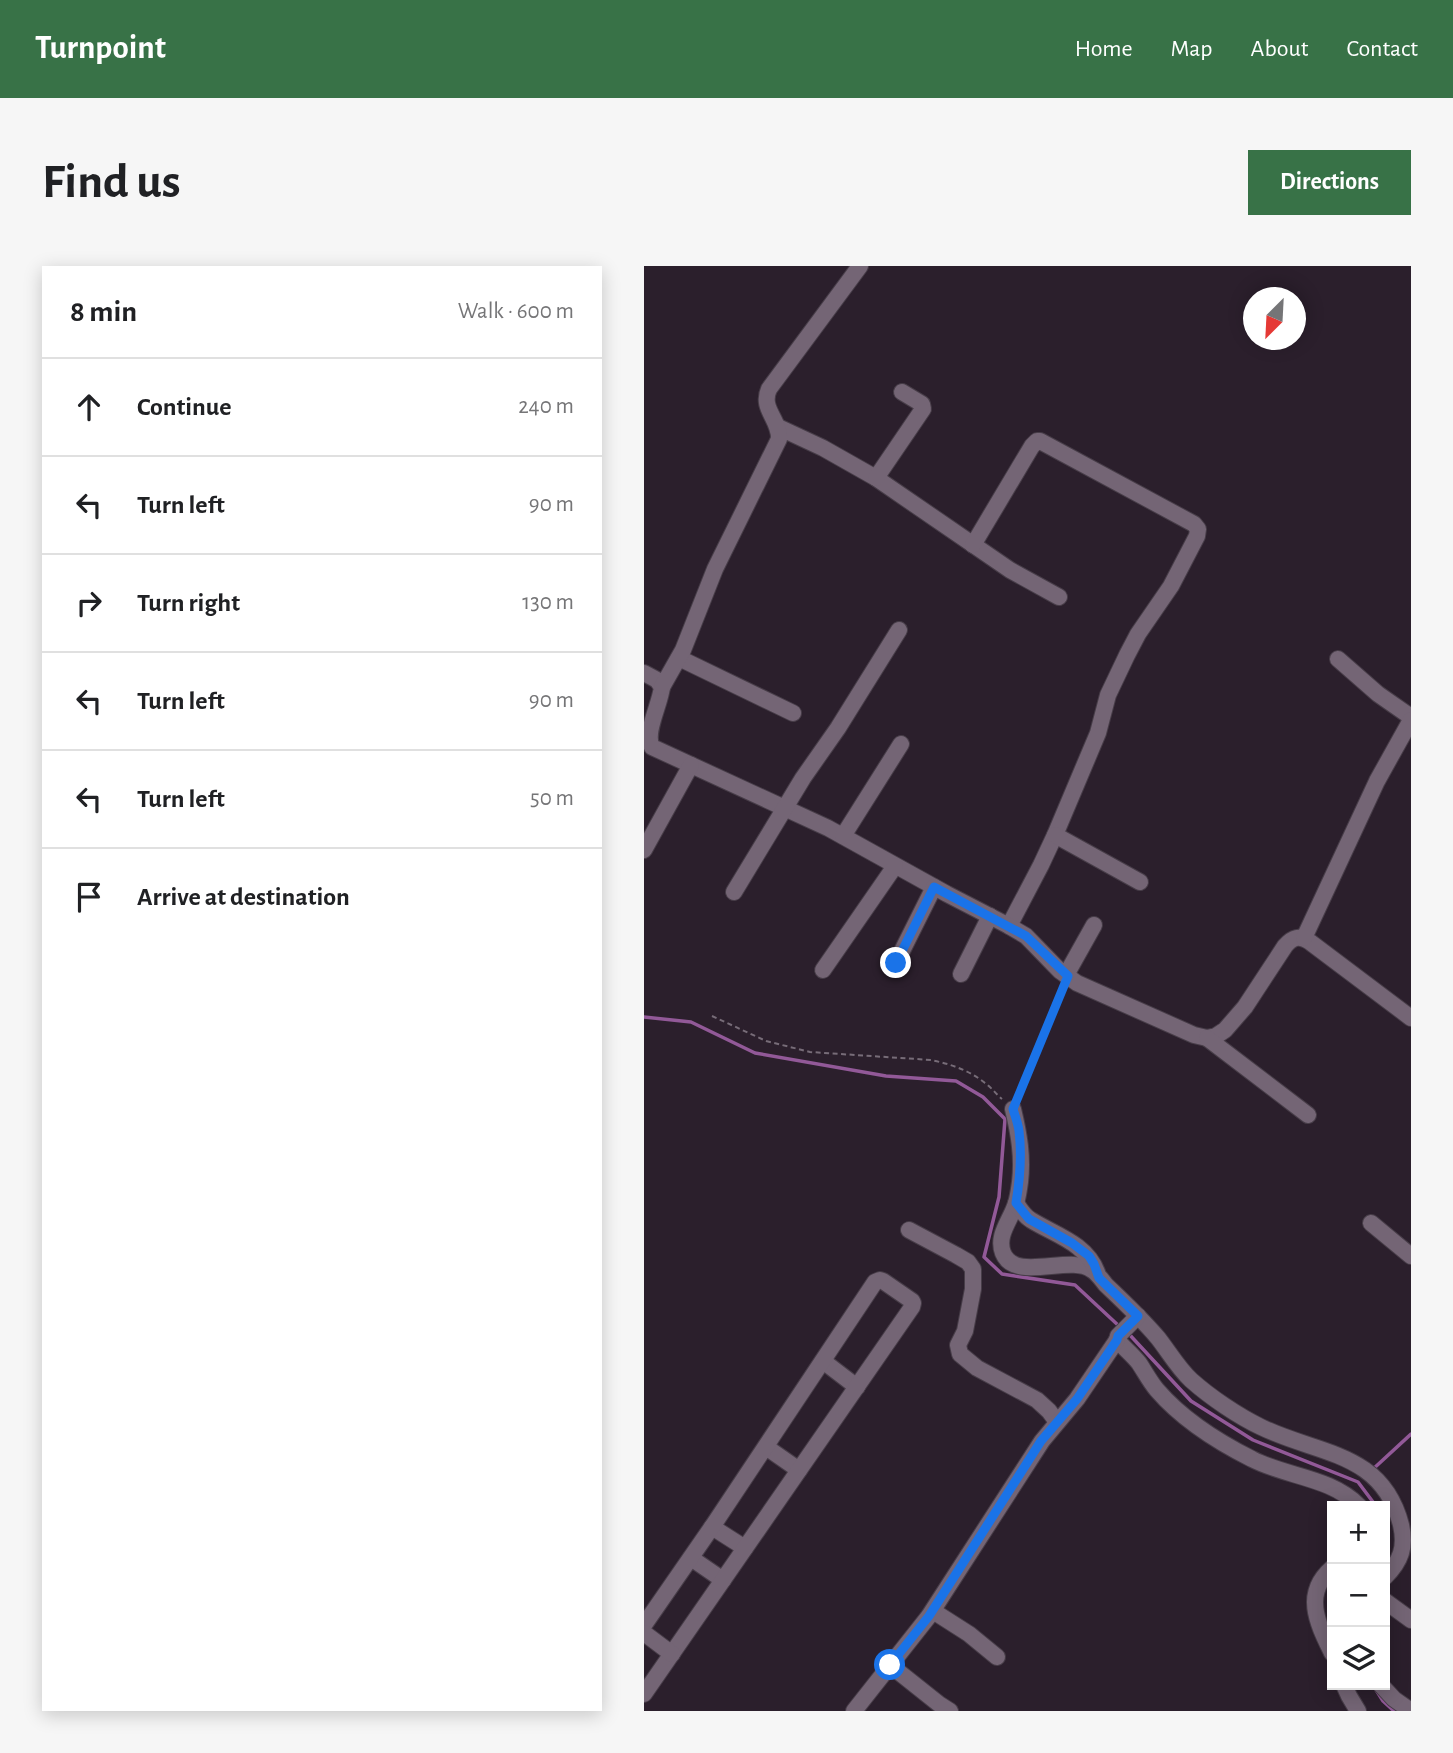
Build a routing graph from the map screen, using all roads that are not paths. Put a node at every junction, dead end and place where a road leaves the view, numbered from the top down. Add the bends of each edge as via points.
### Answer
1 (860, 266) edge
2 (902, 392) dead end
3 (778, 427) junction
4 (876, 478) junction
5 (973, 545) junction
6 (1059, 597) dead end
7 (899, 630) dead end
8 (678, 658) junction
9 (1338, 659) dead end
10 (644, 673) edge
11 (662, 687) junction
12 (793, 713) dead end
13 (1411, 718) edge
14 (645, 741) edge
15 (901, 744) dead end
16 (691, 765) junction
17 (786, 809) junction
18 (1055, 835) junction
19 (843, 836) junction
20 (644, 850) edge
21 (895, 866) junction
22 (1140, 882) dead end
23 (934, 887) junction
24 (734, 892) dead end
25 (990, 916) junction
26 (1094, 925) dead end
27 (1009, 926) junction
28 (1304, 938) junction
29 (896, 963) dead end
30 (823, 970) dead end
31 (961, 974) dead end
32 (1067, 976) junction
33 (1411, 996) edge
34 (1406, 1015) edge
35 (1207, 1038) junction
36 (1013, 1109) road end
37 (1308, 1115) dead end
38 (1016, 1203) junction
39 (1371, 1223) dead end
40 (909, 1230) dead end
41 (1411, 1256) edge
42 (1099, 1278) junction
43 (1136, 1318) junction
44 (1117, 1338) junction
45 (823, 1361) junction
46 (858, 1387) junction
47 (1056, 1422) junction
48 (766, 1447) junction
49 (799, 1470) junction
50 (1354, 1501) edge
51 (1392, 1516) edge
52 (712, 1527) junction
53 (745, 1548) junction
54 (691, 1558) junction
55 (1405, 1565) edge
56 (1327, 1574) edge
57 (723, 1580) junction
58 (1390, 1605) edge
59 (933, 1611) junction
60 (1411, 1620) edge
61 (644, 1625) edge
62 (644, 1633) edge
63 (1327, 1643) edge
64 (672, 1654) junction
65 (996, 1657) dead end
66 (890, 1665) junction
67 (1346, 1690) edge
68 (1386, 1690) edge
69 (644, 1694) edge
70 (854, 1711) edge
71 (950, 1711) edge
72 (1358, 1711) edge
73 (1411, 1711) edge

1 - 3 street via 769,389 766,400
2 - 4 street via 923,409
3 - 4 street
3 - 8 street via 777,443 715,569
4 - 5 street
5 - 6 street
5 - 18 street via 1032,446 1040,440 1198,529 1174,581 1138,634 1108,695 1098,733
7 - 17 street
8 - 11 street
8 - 12 street
9 - 13 street
10 - 11 street
11 - 14 street
13 - 28 street
14 - 16 street
15 - 19 street
16 - 17 street
16 - 20 street
17 - 19 street
17 - 24 street
18 - 22 street
18 - 27 street
19 - 21 street
21 - 23 street
21 - 30 street
23 - 25 street
23 - 29 street
25 - 27 street
25 - 31 street
26 - 32 street
27 - 32 street via 1026,936
28 - 34 street
28 - 35 street via 1295,937 1284,946 1236,1019
32 - 35 street via 1180,1030
33 - 34 street
35 - 37 street
36 - 38 street via 1021,1151
38 - 42 street via 1029,1219 1089,1256
38 - 42 street via 1003,1231 1003,1253 1011,1262 1031,1268 1078,1264
39 - 41 street
40 - 47 street via 973,1269 960,1354 1037,1400
42 - 43 street
43 - 44 street
43 - 51 street via 1191,1380 1232,1410 1262,1428 1342,1456 1370,1473 1388,1495
44 - 47 street
44 - 50 street via 1154,1388 1212,1436 1263,1464 1310,1479
45 - 46 street
45 - 46 street via 875,1282 883,1281 912,1301
45 - 48 street
46 - 49 street
47 - 59 street
48 - 49 street
48 - 52 street
49 - 53 street
51 - 55 street via 1404,1543
52 - 53 street
52 - 54 street
53 - 57 street
54 - 57 street
54 - 61 street
56 - 63 street via 1314,1601
57 - 64 street
58 - 60 street
59 - 65 street
59 - 66 street
62 - 64 street
64 - 69 street
66 - 70 street
66 - 71 street
67 - 72 street
68 - 73 street

